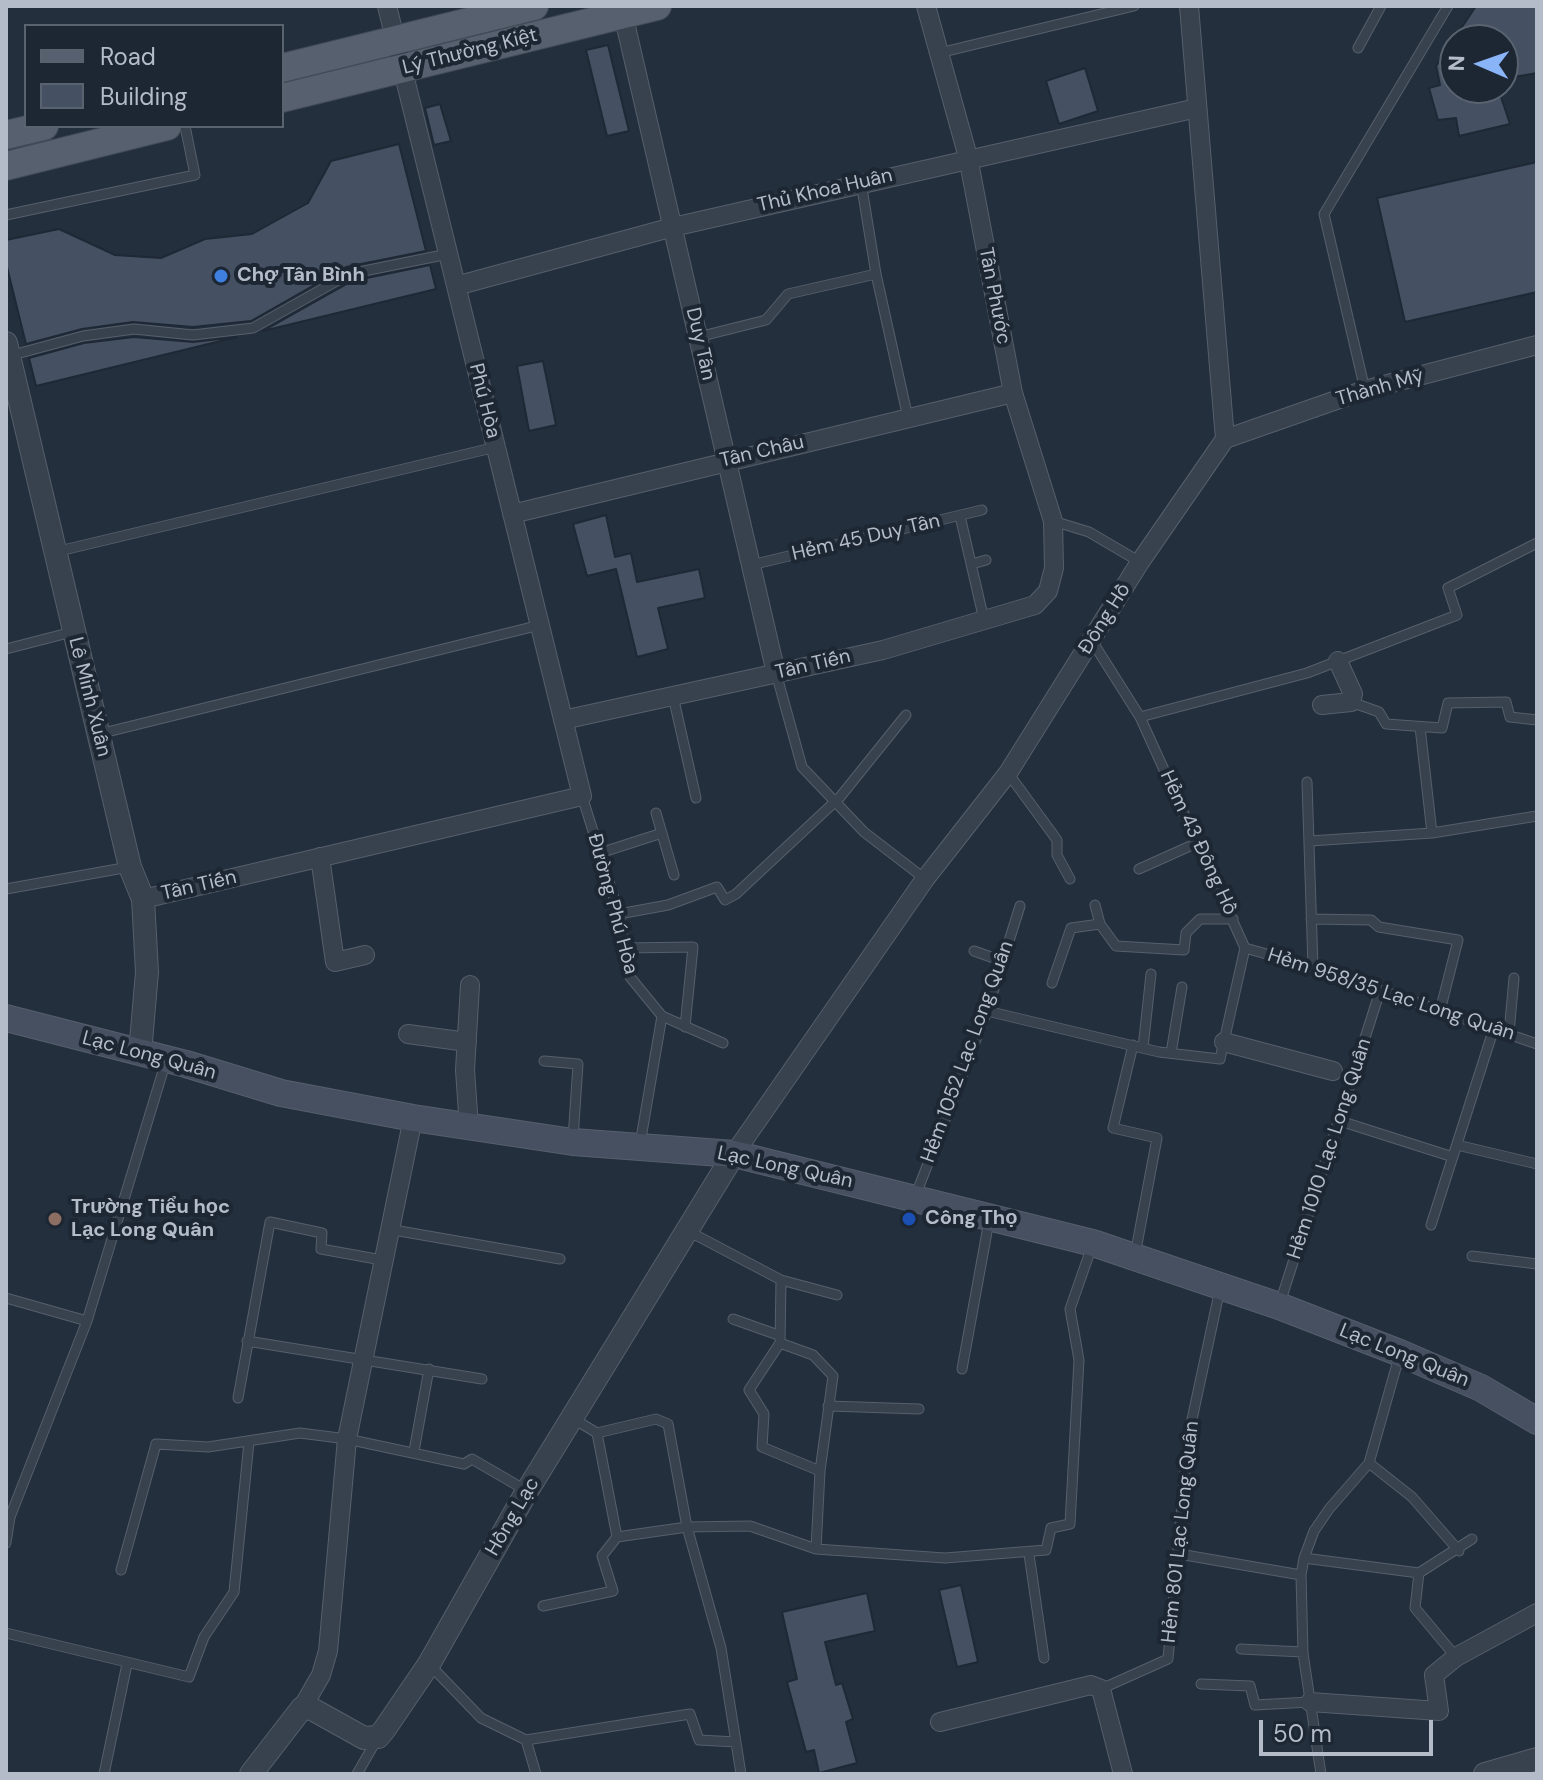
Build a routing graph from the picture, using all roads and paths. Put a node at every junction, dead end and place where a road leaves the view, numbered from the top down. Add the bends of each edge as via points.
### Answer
1 (387, 6) edge
2 (534, 6) edge
3 (657, 6) edge
4 (926, 6) edge
5 (1134, 6) edge
6 (1189, 6) edge
7 (1381, 6) edge
8 (1448, 6) edge
9 (623, 14) junction
10 (396, 40) junction
11 (1358, 48) dead end
12 (939, 53) junction
13 (284, 68) edge
14 (403, 68) junction
15 (284, 98) edge
16 (1197, 108) junction
17 (35, 128) edge
18 (159, 128) edge
19 (185, 128) edge
20 (8, 134) edge
21 (968, 157) junction
22 (9, 167) edge
23 (861, 182) junction
24 (6, 215) edge
25 (673, 227) junction
26 (448, 254) junction
27 (876, 274) junction
28 (456, 286) junction
29 (698, 337) junction
30 (1537, 345) edge
31 (7, 350) edge
32 (1365, 390) junction
33 (12, 392) edge
34 (1013, 393) junction
35 (908, 418) junction
36 (1225, 439) junction
37 (496, 447) junction
38 (726, 459) junction
39 (982, 510) dead end
40 (512, 514) junction
41 (960, 516) junction
42 (1053, 521) junction
43 (1537, 543) edge
44 (55, 552) junction
45 (986, 560) dead end
46 (1140, 562) junction
47 (972, 564) junction
48 (751, 565) junction
49 (1050, 585) joint
50 (984, 620) junction
51 (540, 625) junction
52 (73, 632) junction
53 (1092, 641) junction
54 (6, 649) edge
55 (1338, 661) junction
56 (776, 673) junction
57 (673, 696) junction
58 (1351, 702) junction
59 (1322, 705) dead end
60 (906, 715) dead end
61 (1140, 717) junction
62 (563, 720) junction
63 (1537, 720) edge
64 (1420, 727) junction
65 (99, 734) junction
66 (1008, 773) junction
67 (1307, 782) dead end
68 (582, 796) junction
69 (696, 798) dead end
70 (836, 801) junction
71 (656, 813) dead end
72 (1537, 816) edge
73 (662, 833) junction
74 (1432, 833) junction
75 (1310, 841) junction
76 (1199, 842) junction
77 (600, 853) junction
78 (320, 857) junction
79 (130, 867) junction
80 (1139, 869) dead end
81 (674, 875) dead end
82 (925, 879) junction
83 (1070, 879) dead end
84 (7, 886) edge
85 (143, 899) junction
86 (1095, 905) dead end
87 (1020, 906) dead end
88 (619, 914) junction
89 (1233, 919) junction
90 (1311, 919) junction
91 (1100, 924) junction
92 (625, 948) junction
93 (1245, 948) junction
94 (974, 951) dead end
95 (365, 955) dead end
96 (1002, 961) junction
97 (1313, 967) junction
98 (1151, 974) dead end
99 (1514, 978) dead end
100 (1052, 983) dead end
101 (470, 985) dead end
102 (1182, 987) dead end
103 (1380, 991) junction
104 (987, 1011) junction
105 (1440, 1011) junction
106 (662, 1016) junction
107 (6, 1018) edge
108 (685, 1027) junction
109 (1494, 1028) junction
110 (1509, 1033) junction
111 (408, 1034) dead end
112 (467, 1042) junction
113 (723, 1043) dead end
114 (1537, 1044) edge
115 (1138, 1046) junction
116 (1222, 1050) junction
117 (140, 1053) junction
118 (1171, 1053) junction
119 (166, 1059) junction
120 (544, 1061) dead end
121 (1333, 1071) dead end
122 (413, 1118) junction
123 (1340, 1121) junction
124 (469, 1127) junction
125 (573, 1142) junction
126 (640, 1145) junction
127 (1457, 1145) junction
128 (734, 1154) junction
129 (1453, 1157) junction
130 (1537, 1164) edge
131 (915, 1197) junction
132 (990, 1218) junction
133 (1431, 1225) dead end
134 (388, 1229) junction
135 (688, 1231) junction
136 (1093, 1243) junction
137 (1135, 1255) junction
138 (1472, 1256) dead end
139 (560, 1259) dead end
140 (382, 1260) junction
141 (1537, 1264) edge
142 (781, 1280) junction
143 (1221, 1285) junction
144 (837, 1295) dead end
145 (6, 1298) edge
146 (1279, 1306) junction
147 (733, 1319) dead end
148 (87, 1321) junction
149 (779, 1339) junction
150 (247, 1341) junction
151 (1400, 1353) junction
152 (363, 1358) junction
153 (429, 1369) junction
154 (962, 1369) dead end
155 (482, 1379) dead end
156 (238, 1398) dead end
157 (828, 1406) junction
158 (919, 1409) dead end
159 (572, 1418) junction
160 (1537, 1421) edge
161 (597, 1433) junction
162 (347, 1439) junction
163 (249, 1442) junction
164 (414, 1451) junction
165 (1369, 1463) junction
166 (820, 1471) junction
167 (527, 1491) junction
168 (687, 1527) junction
169 (617, 1537) junction
170 (1472, 1539) dead end
171 (6, 1543) edge
172 (816, 1549) junction
173 (1459, 1551) junction
174 (1029, 1554) junction
175 (1179, 1554) junction
176 (1304, 1558) junction
177 (121, 1570) dead end
178 (1419, 1573) junction
179 (1301, 1575) junction
180 (543, 1606) dead end
181 (1537, 1613) edge
182 (6, 1633) edge
183 (1241, 1649) dead end
184 (1303, 1652) junction
185 (1456, 1657) junction
186 (1044, 1658) dead end
187 (127, 1664) junction
188 (429, 1664) junction
189 (1201, 1684) dead end
190 (1101, 1689) junction
191 (1310, 1702) junction
192 (302, 1708) junction
193 (940, 1722) dead end
194 (378, 1737) junction
195 (526, 1740) junction
196 (736, 1742) junction
197 (1537, 1759) edge
198 (104, 1774) edge
199 (251, 1774) edge
200 (357, 1774) edge
201 (536, 1774) edge
202 (741, 1774) edge
203 (1123, 1774) edge
204 (1321, 1774) edge
205 (1485, 1774) edge

1 - 10 street, Phú Hòa
2 - 10 main road, Lý Thường Kiệt
3 - 9 main road, Lý Thường Kiệt
4 - 12 street, Tân Phước
5 - 12 lane
6 - 16 street
7 - 11 lane
8 - 32 lane via 1324,214
9 - 14 main road, Lý Thường Kiệt
9 - 25 street, Duy Tân
10 - 13 main road, Lý Thường Kiệt
10 - 14 street, Phú Hòa
12 - 21 street, Tân Phước
14 - 15 main road, Lý Thường Kiệt
14 - 26 street, Phú Hòa
16 - 21 street, Thủ Khoa Huân
16 - 36 street
17 - 20 main road
18 - 22 main road
19 - 24 lane via 195,175
21 - 23 street, Thủ Khoa Huân
21 - 34 street, Tân Phước
23 - 25 street, Thủ Khoa Huân
23 - 27 lane
25 - 28 street, Thủ Khoa Huân
25 - 29 street, Duy Tân
26 - 28 street, Phú Hòa
26 - 31 lane via 349,274 253,328 193,335 134,329
27 - 29 lane via 788,294 766,320
27 - 35 lane
28 - 37 street, Phú Hòa
29 - 38 street, Duy Tân
30 - 32 street, Thành Mỹ
31 - 33 street, Lê Minh Xuân
32 - 36 street, Thành Mỹ
33 - 44 street, Lê Minh Xuân
34 - 35 street, Tân Châu
34 - 42 street, Tân Phước
35 - 38 street, Tân Châu
36 - 46 street, Đông Hồ
37 - 40 street, Phú Hòa
37 - 44 lane
38 - 40 street, Tân Châu
38 - 48 street, Duy Tân
39 - 41 lane, Hẻm 45 Duy Tân
40 - 51 street, Phú Hòa
41 - 47 lane
41 - 48 lane, Hẻm 45 Duy Tân
42 - 46 lane via 1089,532
42 - 49 street, Tân Phước
43 - 55 lane via 1448,588 1457,615
44 - 52 street, Lê Minh Xuân
45 - 47 lane
46 - 53 street, Đông Hồ
47 - 50 lane
48 - 56 street, Duy Tân
49 - 50 street, Tân Tiến via 1035,605
50 - 56 street, Tân Tiến via 883,650
51 - 62 street, Phú Hòa
51 - 65 lane
52 - 54 lane
52 - 65 street, Lê Minh Xuân
53 - 61 lane, Hẻm 43 Đông Hồ
53 - 66 street, Đông Hồ
55 - 58 street via 1353,694
55 - 61 lane
56 - 57 street, Tân Tiến
56 - 70 lane via 802,767
57 - 62 street, Tân Tiến
57 - 69 lane
58 - 59 street
58 - 64 lane via 1379,712 1386,724
60 - 70 lane
61 - 76 lane, Hẻm 43 Đông Hồ
62 - 68 street, Phú Hòa
63 - 64 lane via 1510,717 1506,702 1448,703 1442,728
64 - 74 lane
65 - 79 street, Lê Minh Xuân
66 - 82 street, Đông Hồ
66 - 83 lane via 1057,840 1057,855
67 - 75 lane
68 - 77 lane, Đường Phú Hòa
68 - 78 street, Tân Tiến
70 - 82 lane via 864,832
70 - 88 lane via 725,900 717,887 668,905
71 - 73 lane
72 - 74 lane
73 - 77 lane
73 - 81 lane
74 - 75 lane
75 - 90 lane
76 - 80 lane
76 - 89 lane, Hẻm 43 Đông Hồ
77 - 88 lane, Đường Phú Hòa
78 - 85 street, Tân Tiến
78 - 95 street via 335,962
79 - 84 lane
79 - 85 street, Lê Minh Xuân
82 - 128 street, Đông Hồ
85 - 117 street, Lê Minh Xuân via 147,972
86 - 91 lane
87 - 96 lane, Hẻm 1052 Lạc Long Quân
88 - 92 lane, Đường Phú Hòa
89 - 91 lane via 1200,919 1186,933 1184,950 1116,946
89 - 93 lane, Hẻm 43 Đông Hồ
90 - 97 lane
90 - 105 lane via 1371,920 1379,927 1458,940
91 - 100 lane via 1071,928
92 - 106 lane, Đường Phú Hòa via 630,977
92 - 108 lane via 693,947
93 - 97 lane, Hẻm 958/35 Lạc Long Quân
93 - 116 lane
94 - 96 lane
96 - 104 lane, Hẻm 1052 Lạc Long Quân
97 - 103 lane, Hẻm 958/35 Lạc Long Quân
98 - 115 lane
99 - 110 lane
101 - 112 street
102 - 118 lane
103 - 105 lane, Hẻm 958/35 Lạc Long Quân
103 - 123 lane, Hẻm 1010 Lạc Long Quân
104 - 115 lane
104 - 131 lane, Hẻm 1052 Lạc Long Quân
105 - 109 lane, Hẻm 958/35 Lạc Long Quân
106 - 108 lane
106 - 126 lane
107 - 117 main road, Lạc Long Quân
108 - 113 lane
109 - 110 lane, Hẻm 958/35 Lạc Long Quân
109 - 127 lane
110 - 114 lane, Hẻm 958/35 Lạc Long Quân
111 - 112 street
112 - 124 street
115 - 118 lane
115 - 137 lane via 1113,1128 1157,1138
116 - 118 lane
116 - 121 street
117 - 119 main road, Lạc Long Quân
119 - 122 main road, Lạc Long Quân via 281,1093
119 - 148 lane
120 - 125 lane via 578,1064
122 - 124 main road, Lạc Long Quân
122 - 134 street
123 - 129 lane
123 - 146 lane, Hẻm 1010 Lạc Long Quân
124 - 125 main road, Lạc Long Quân
125 - 126 main road, Lạc Long Quân
126 - 128 main road, Lạc Long Quân
127 - 129 lane
127 - 130 lane
128 - 131 main road, Lạc Long Quân
128 - 135 street, Hồng Lạc
129 - 133 lane
131 - 132 main road, Lạc Long Quân
132 - 136 main road, Lạc Long Quân
132 - 154 lane
134 - 139 lane
134 - 140 street
135 - 142 lane
135 - 159 street, Hồng Lạc
136 - 137 main road, Lạc Long Quân
136 - 174 lane via 1070,1309 1079,1360 1070,1524 1051,1528 1046,1550
137 - 143 main road, Lạc Long Quân
138 - 141 lane
140 - 150 lane via 321,1249 322,1233 270,1222
140 - 152 street
142 - 144 lane
142 - 149 lane
143 - 146 main road, Lạc Long Quân
143 - 175 lane, Hẻm 801 Lạc Long Quân via 1188,1438
145 - 148 lane
146 - 151 main road, Lạc Long Quân
147 - 149 lane
148 - 171 lane via 10,1517
149 - 157 lane via 813,1355 833,1376
149 - 166 lane via 749,1390 764,1414 762,1447
150 - 152 lane
150 - 156 lane
151 - 160 main road, Lạc Long Quân via 1481,1388
151 - 165 lane
152 - 153 lane
152 - 162 street
153 - 155 lane
153 - 164 lane
157 - 158 lane
157 - 166 lane
159 - 161 lane
159 - 167 street, Hồng Lạc
161 - 168 lane via 656,1419 668,1424
161 - 169 lane
162 - 163 lane via 300,1433
162 - 164 lane
162 - 192 street via 328,1651
163 - 177 lane via 208,1447 156,1444
163 - 187 lane via 234,1592 204,1637 189,1677
164 - 167 lane via 464,1464 472,1459
165 - 173 lane via 1412,1497
165 - 176 lane via 1329,1509
166 - 172 lane
167 - 188 street, Hồng Lạc
168 - 169 lane
168 - 172 lane via 750,1526
168 - 196 lane via 721,1648
169 - 180 lane via 602,1556 613,1591
170 - 173 lane
172 - 174 lane via 945,1558
173 - 178 lane
174 - 186 lane
175 - 179 lane
175 - 190 lane, Hẻm 801 Lạc Long Quân via 1168,1659
176 - 178 lane
176 - 179 lane
178 - 185 lane via 1415,1608
179 - 184 lane
181 - 185 street
182 - 187 lane
183 - 184 lane
184 - 191 lane
185 - 191 street via 1434,1675 1439,1711
187 - 198 lane
188 - 194 street, Hồng Lạc
188 - 195 lane via 481,1718
189 - 191 lane via 1250,1686 1255,1705
190 - 193 street via 1077,1687
190 - 203 street
191 - 204 lane
192 - 194 street via 364,1738
192 - 199 street
194 - 200 lane
195 - 196 lane via 690,1714 699,1740
195 - 201 lane
196 - 202 lane
197 - 205 street

